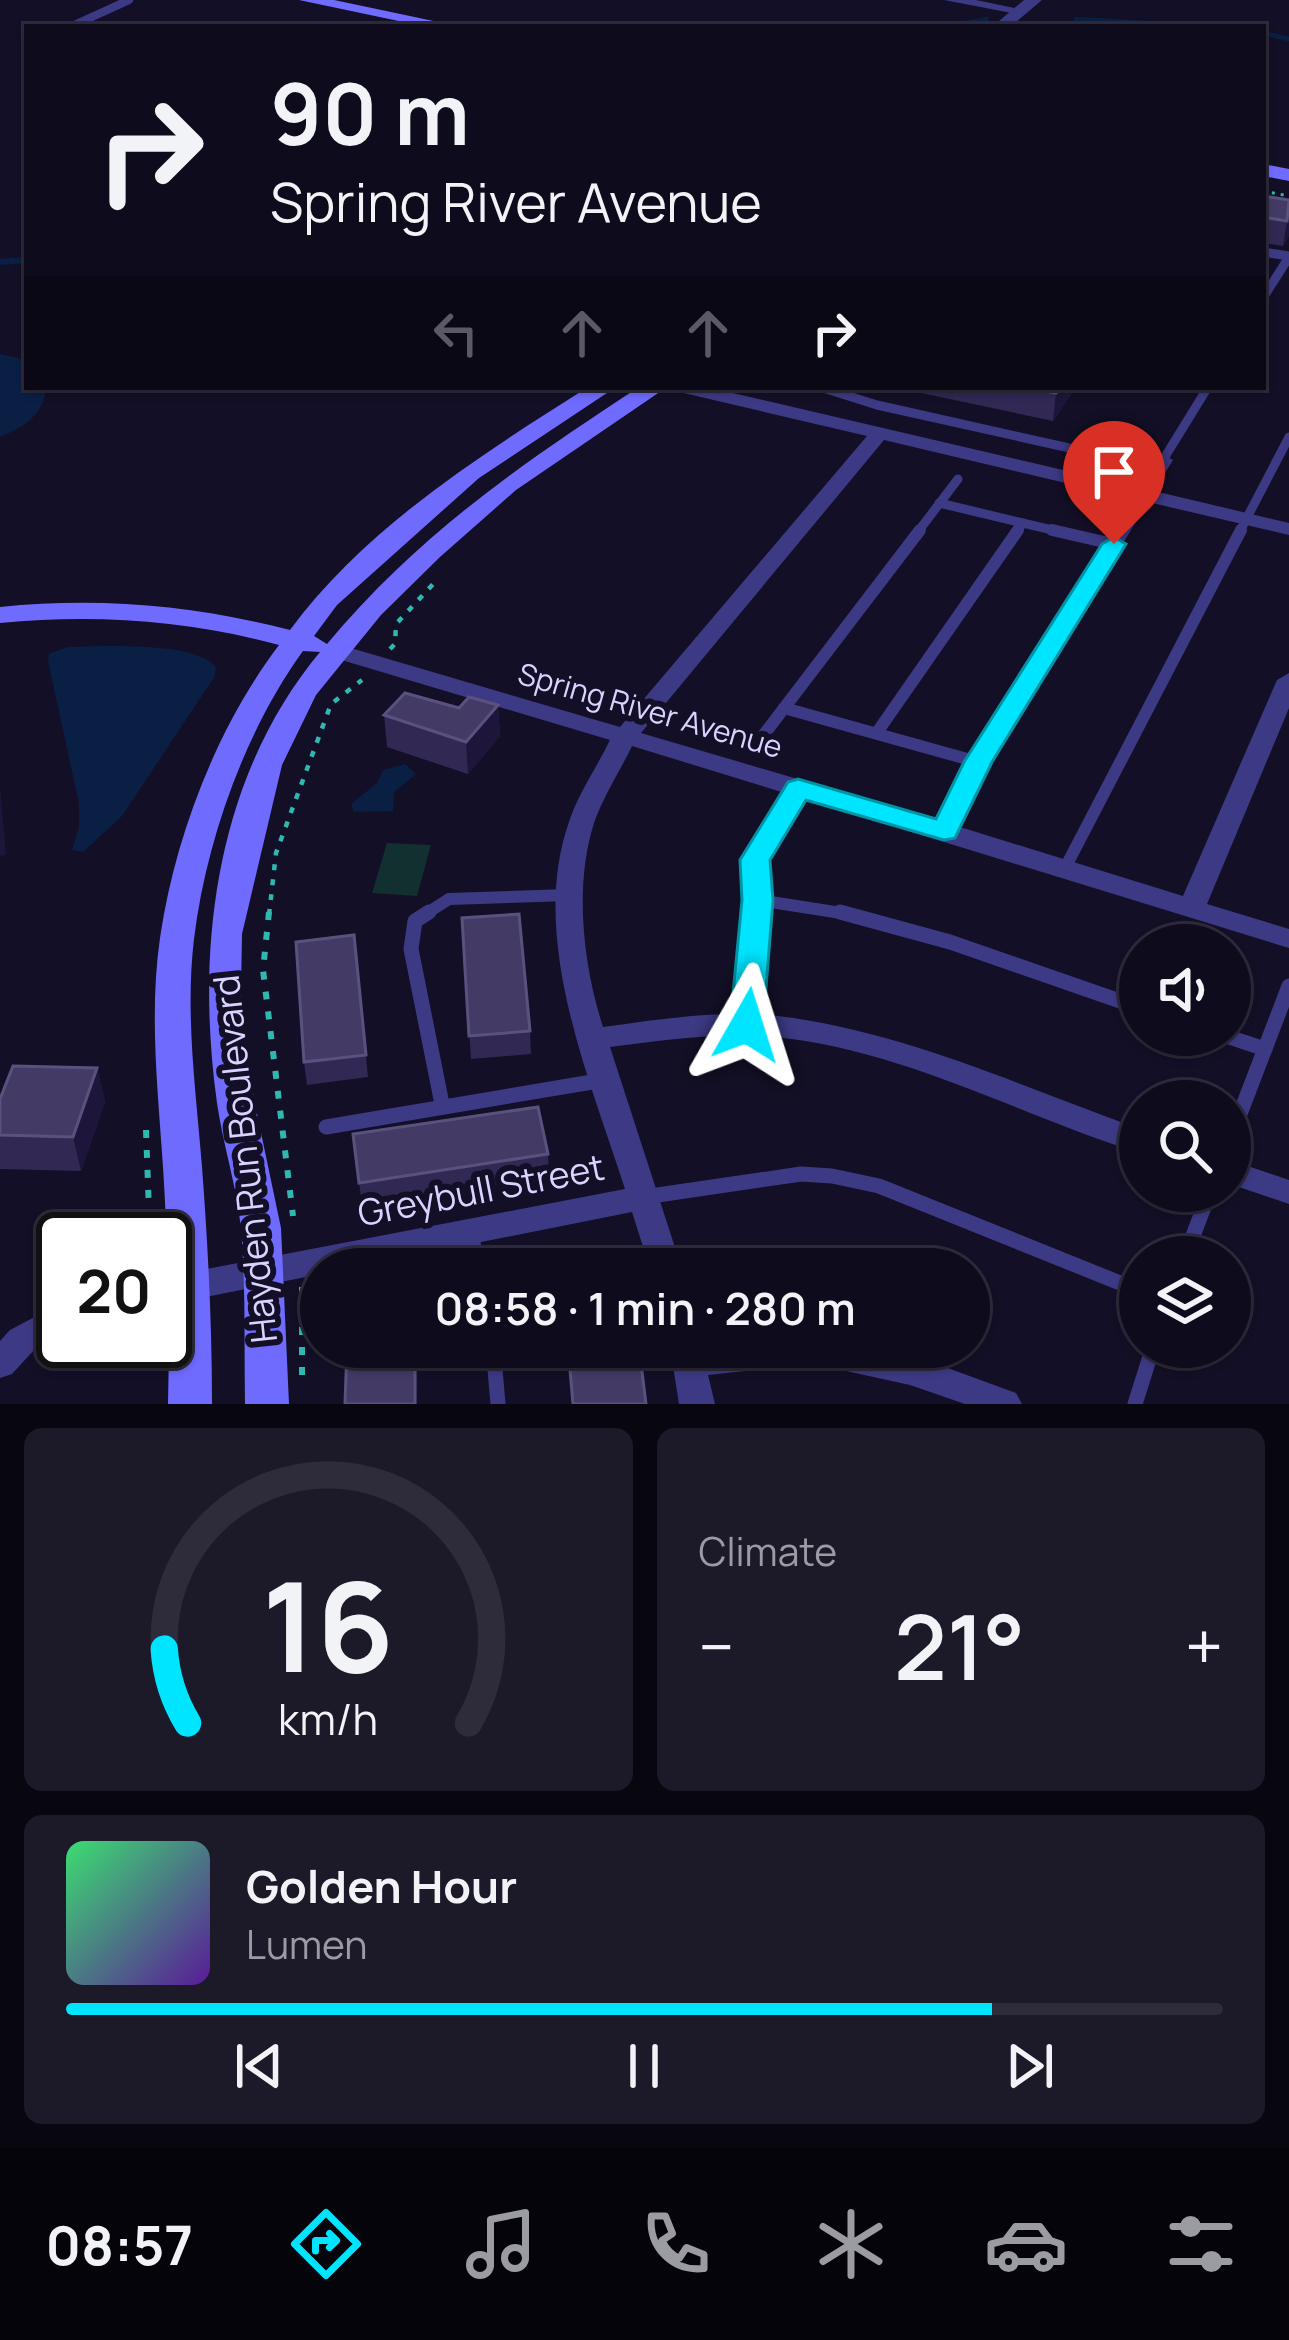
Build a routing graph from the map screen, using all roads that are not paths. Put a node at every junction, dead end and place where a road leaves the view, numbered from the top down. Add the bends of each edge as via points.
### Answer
1 (129, 0) edge
2 (307, 0) edge
3 (950, 0) edge
4 (1026, 5) edge
5 (77, 24) edge
6 (438, 24) edge
7 (1289, 257) edge
8 (1266, 271) edge
9 (1278, 273) junction
10 (1266, 293) edge
11 (600, 390) edge
12 (650, 390) edge
13 (694, 390) edge
14 (830, 390) edge
15 (1206, 390) edge
16 (878, 435) junction
17 (1289, 437) edge
18 (1161, 464) junction
19 (958, 478) dead end
20 (1144, 496) junction
21 (939, 503) junction
22 (1247, 519) junction
23 (1023, 523) junction
24 (1289, 529) edge
25 (1114, 544) junction
26 (0, 615) edge
27 (294, 640) junction
28 (336, 651) junction
29 (1289, 680) edge
30 (784, 708) junction
31 (878, 731) junction
32 (762, 737) dead end
33 (623, 739) junction
34 (978, 762) junction
35 (798, 788) junction
36 (944, 831) junction
37 (1064, 870) junction
38 (570, 895) junction
39 (758, 900) junction
40 (1190, 908) junction
41 (1289, 939) edge
42 (1289, 986) edge
43 (1119, 1001) edge
44 (747, 1025) junction
45 (593, 1039) junction
46 (1251, 1044) edge
47 (1265, 1049) junction
48 (605, 1080) junction
49 (1251, 1085) edge
50 (442, 1104) junction
51 (326, 1127) dead end
52 (1119, 1134) edge
53 (1251, 1179) edge
54 (1289, 1192) edge
55 (643, 1198) junction
56 (177, 1212) edge
57 (471, 1231) junction
58 (474, 1248) edge
59 (659, 1248) edge
60 (283, 1271) junction
61 (1119, 1283) edge
62 (192, 1287) edge
63 (36, 1330) edge
64 (7, 1345) edge
65 (186, 1368) edge
66 (495, 1368) edge
67 (690, 1368) edge
68 (898, 1368) edge
69 (1147, 1368) edge
70 (190, 1404) edge
71 (267, 1404) edge
72 (498, 1404) edge
73 (697, 1404) edge
74 (1004, 1404) edge
75 (1135, 1404) edge

1 - 5 lane
2 - 6 main road
3 - 4 street
7 - 9 lane
8 - 9 lane
9 - 10 lane
11 - 27 main road, Hayden Run Boulevard via 454,487 374,554
12 - 28 main road, Hayden Run Boulevard via 507,485 430,550
13 - 16 street
14 - 18 lane
15 - 18 lane
16 - 20 street
16 - 33 street
17 - 22 lane
18 - 20 street
19 - 21 lane
20 - 22 street
20 - 25 street
21 - 23 lane
21 - 30 lane
22 - 24 street
22 - 37 lane
23 - 25 lane
23 - 31 lane
25 - 34 street
26 - 27 main road via 125,607
27 - 28 main road
27 - 56 main road, Hayden Run Boulevard via 227,766 194,857 177,939
28 - 33 street, Spring River Avenue
28 - 60 main road, Hayden Run Boulevard via 302,693 266,765 225,934 223,1019
29 - 40 street
30 - 31 lane
30 - 32 lane
31 - 34 lane
33 - 35 street, Spring River Avenue
33 - 38 street via 581,823
34 - 36 street
35 - 36 street, Spring River Avenue
35 - 39 lane via 755,860
36 - 37 street, Spring River Avenue
37 - 40 street, Spring River Avenue
38 - 45 street via 581,1004
38 - 50 lane via 449,898 415,921 411,949
39 - 43 lane via 863,917
39 - 44 lane
40 - 41 street, Spring River Avenue
42 - 47 lane
44 - 45 street
44 - 52 street via 850,1042
45 - 48 street
46 - 47 lane
47 - 49 lane
48 - 50 lane
48 - 55 street
50 - 51 lane
53 - 54 street
55 - 57 street, Greybull Street
55 - 59 street
55 - 61 lane via 832,1176 879,1186
57 - 58 lane
57 - 60 street, Greybull Street
60 - 62 street, Greybull Street
60 - 71 main road, Hayden Run Boulevard
63 - 64 street
65 - 70 main road, Hayden Run Boulevard
66 - 72 lane
67 - 73 street
68 - 74 street
69 - 75 lane

